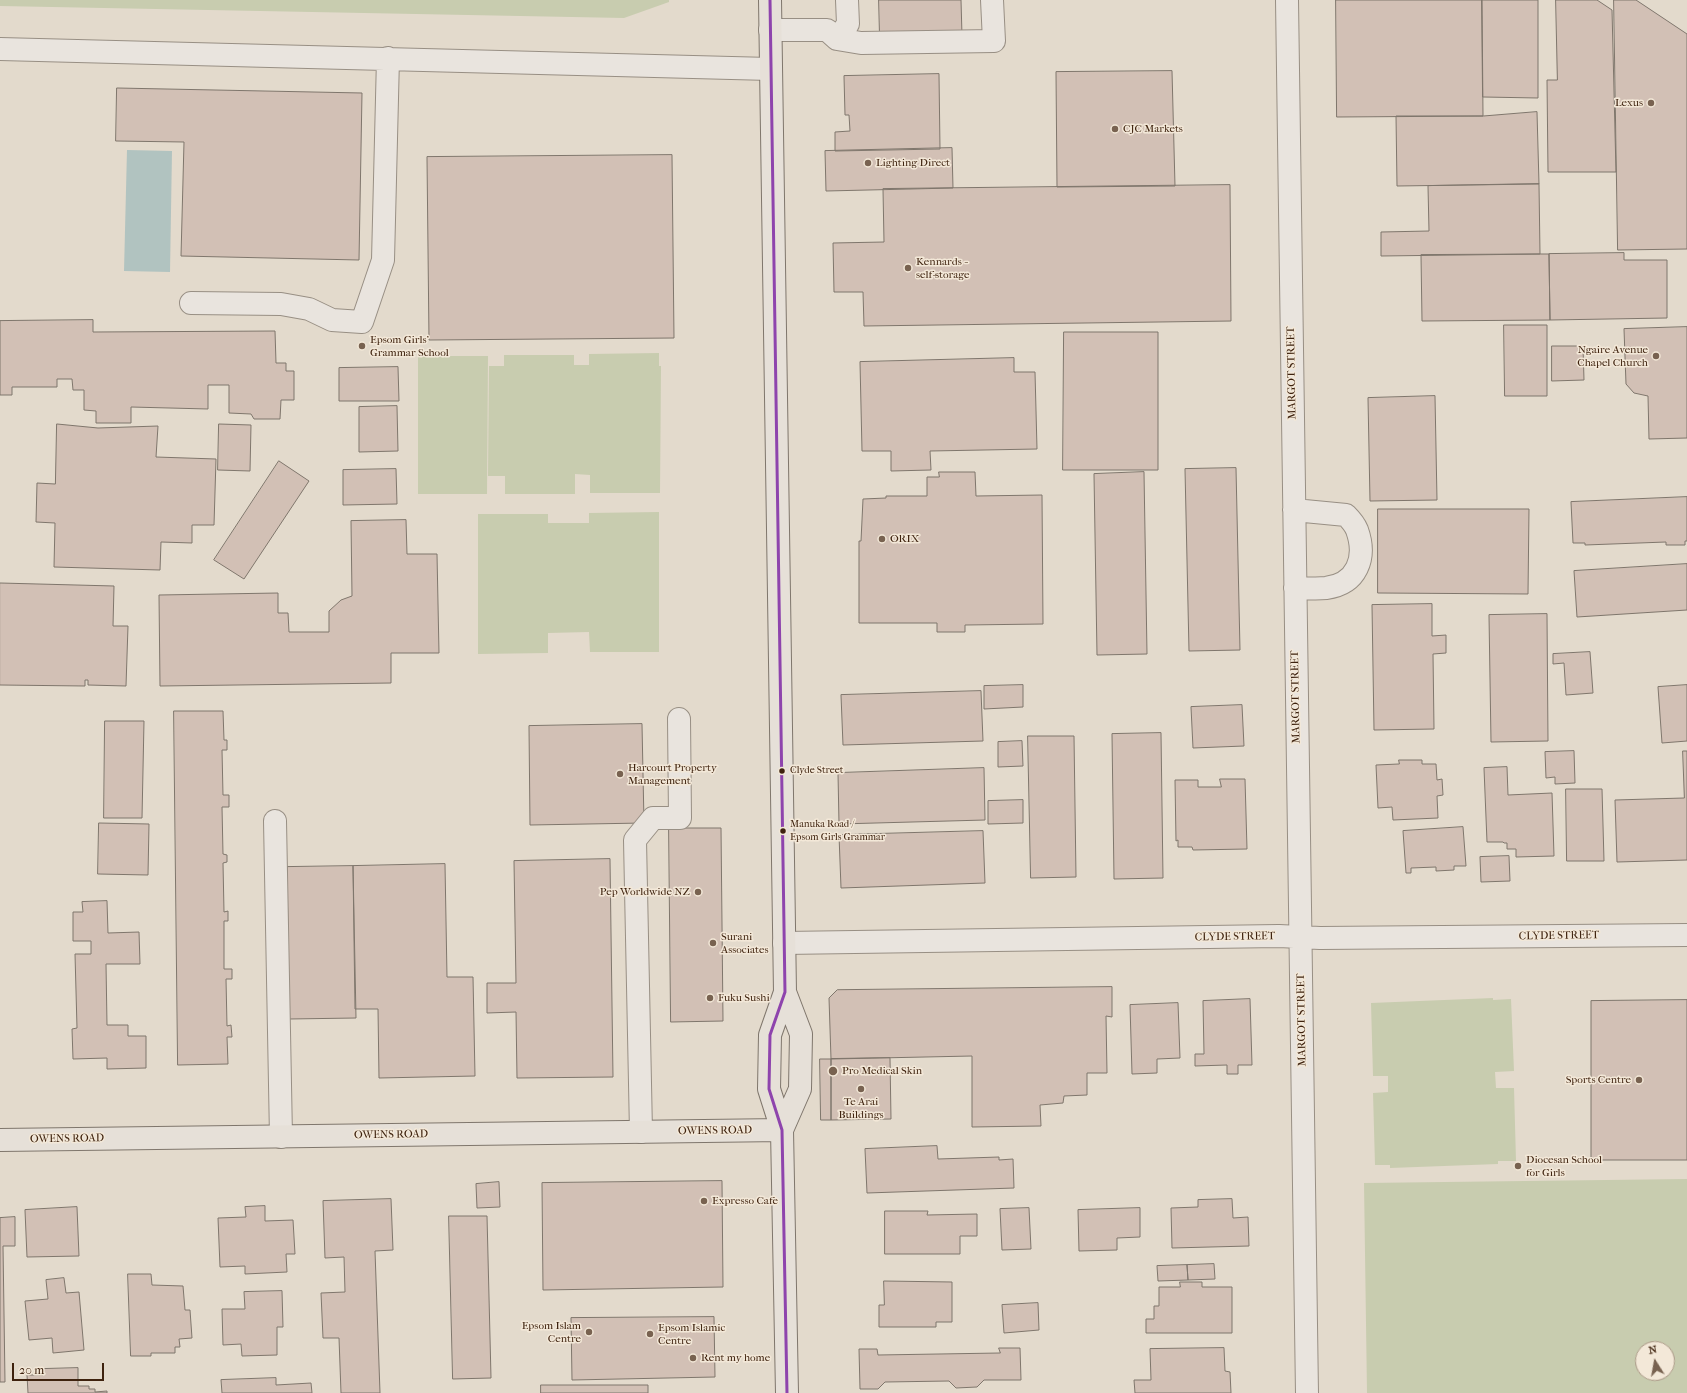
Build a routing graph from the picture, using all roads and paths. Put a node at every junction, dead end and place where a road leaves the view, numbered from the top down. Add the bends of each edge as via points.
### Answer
1 (770, 0) edge
2 (847, 0) edge
3 (992, 0) edge
4 (1287, 0) edge
5 (770, 30) junction
6 (836, 38) junction
7 (0, 48) edge
8 (388, 58) junction
9 (770, 69) junction
10 (191, 303) dead end
11 (1294, 510) junction
12 (1295, 588) junction
13 (680, 719) dead end
14 (275, 821) dead end
15 (1687, 935) edge
16 (1301, 937) junction
17 (784, 943) junction
18 (784, 992) junction
19 (782, 1130) junction
20 (641, 1132) junction
21 (281, 1136) junction
22 (0, 1140) edge
23 (787, 1393) edge
24 (1307, 1393) edge

1 - 5 main road
2 - 6 street via 848,24
3 - 6 street via 994,41 861,43
4 - 11 street, MARGOT STREET
5 - 6 street via 827,30
5 - 9 main road
7 - 8 street
8 - 9 street
8 - 10 street via 383,260 362,322 332,320 309,309 281,304
9 - 17 main road
11 - 12 street, MARGOT STREET
11 - 12 street via 1346,515 1356,529 1360,546 1360,562 1348,581 1327,588
12 - 16 street, MARGOT STREET
13 - 20 street via 680,818 653,818 635,840
14 - 21 street
15 - 16 street, CLYDE STREET
16 - 17 street, CLYDE STREET
16 - 24 street, MARGOT STREET
17 - 18 main road
18 - 19 main road via 770,1035 769,1089
18 - 19 main road via 801,1034 800,1089
19 - 20 main road, OWENS ROAD
19 - 23 main road
20 - 21 main road, OWENS ROAD
21 - 22 main road, OWENS ROAD

